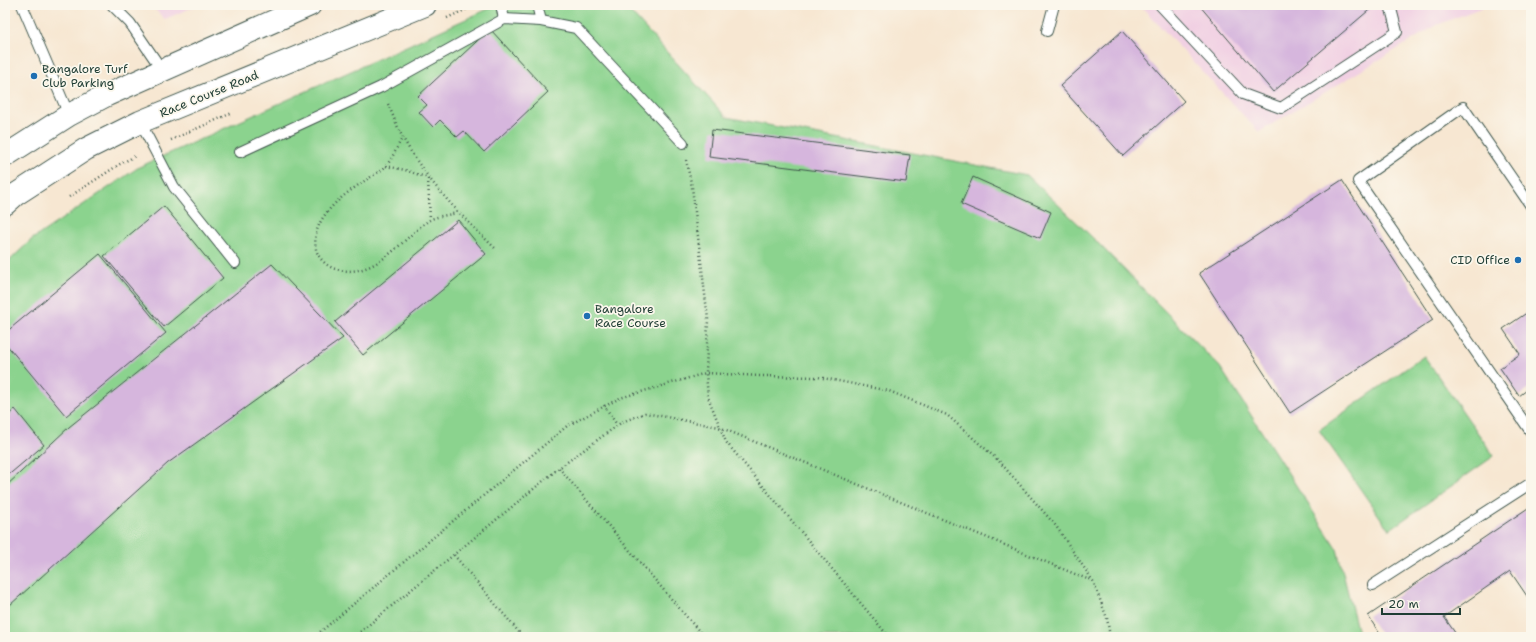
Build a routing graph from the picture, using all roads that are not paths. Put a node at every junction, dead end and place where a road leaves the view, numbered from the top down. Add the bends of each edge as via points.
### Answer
1 (22, 5) edge
2 (112, 5) edge
3 (310, 5) edge
4 (425, 5) edge
5 (501, 5) edge
6 (537, 5) edge
7 (1054, 5) edge
8 (1160, 5) edge
9 (1390, 5) edge
10 (504, 19) junction
11 (541, 21) junction
12 (1046, 31) dead end
13 (162, 70) junction
14 (69, 115) junction
15 (140, 122) junction
16 (683, 143) road end
17 (240, 152) dead end
18 (5, 156) edge
19 (5, 204) edge
20 (1531, 206) edge
21 (235, 263) dead end
22 (1531, 432) edge
23 (1531, 483) edge
24 (1373, 585) dead end

1 - 14 lane
2 - 13 lane via 130,23
3 - 13 main road
4 - 15 main road, Race Course Road
5 - 10 lane
6 - 11 lane
7 - 12 lane
8 - 9 lane via 1243,94 1281,108 1397,32
10 - 11 lane
10 - 17 lane via 381,87
11 - 16 lane via 576,28
13 - 14 main road
14 - 18 main road
15 - 19 main road, Race Course Road via 86,149
15 - 21 lane via 174,187
20 - 22 lane via 1463,107 1358,181
23 - 24 lane

